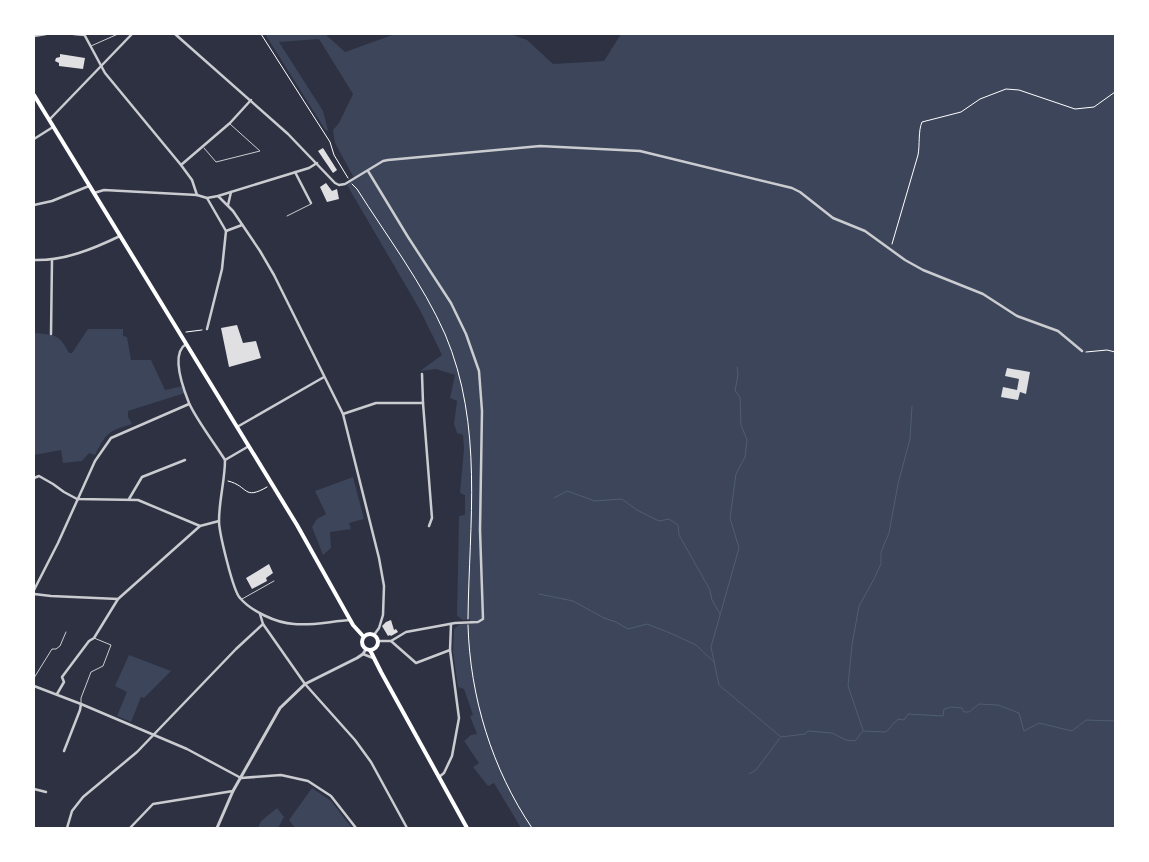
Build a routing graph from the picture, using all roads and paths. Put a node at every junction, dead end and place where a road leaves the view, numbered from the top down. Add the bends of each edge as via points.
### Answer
1 (46, 34) edge
2 (74, 34) edge
3 (85, 34) edge
4 (118, 34) edge
5 (132, 34) edge
6 (176, 34) edge
7 (261, 34) edge
8 (34, 36) edge
9 (90, 46) junction
10 (101, 66) junction
11 (1115, 92) edge
12 (34, 94) edge
13 (251, 100) junction
14 (49, 120) junction
15 (230, 123) junction
16 (53, 127) junction
17 (34, 139) edge
18 (202, 147) junction
19 (317, 163) junction
20 (181, 165) junction
21 (368, 170) junction
22 (295, 172) junction
23 (350, 181) junction
24 (90, 186) junction
25 (231, 192) junction
26 (94, 194) junction
27 (197, 195) junction
28 (218, 196) junction
29 (207, 198) junction
30 (311, 203) joint
31 (34, 205) edge
32 (228, 205) junction
33 (287, 216) dead end
34 (242, 225) junction
35 (226, 231) junction
36 (120, 236) junction
37 (890, 250) junction
38 (34, 260) edge
39 (52, 260) junction
40 (207, 329) joint
41 (186, 332) dead end
42 (51, 334) dead end
43 (186, 344) junction
44 (1082, 351) joint
45 (1115, 352) edge
46 (422, 374) dead end
47 (324, 378) junction
48 (423, 403) junction
49 (189, 404) junction
50 (343, 414) junction
51 (238, 427) junction
52 (249, 446) junction
53 (185, 460) dead end
54 (225, 460) junction
55 (34, 478) edge
56 (224, 480) junction
57 (267, 487) dead end
58 (77, 499) junction
59 (129, 499) junction
60 (219, 521) junction
61 (200, 526) junction
62 (429, 526) dead end
63 (274, 581) dead end
64 (34, 590) edge
65 (34, 594) edge
66 (118, 599) junction
67 (242, 600) junction
68 (260, 614) junction
69 (351, 620) junction
70 (263, 624) junction
71 (452, 624) junction
72 (66, 632) dead end
73 (374, 635) junction
74 (363, 636) junction
75 (94, 638) junction
76 (378, 641) junction
77 (391, 641) junction
78 (370, 649) junction
79 (450, 650) junction
80 (363, 654) junction
81 (373, 658) junction
82 (34, 678) edge
83 (305, 684) junction
84 (34, 686) edge
85 (57, 694) junction
86 (80, 704) junction
87 (153, 734) junction
88 (64, 751) dead end
89 (439, 777) junction
90 (241, 778) junction
91 (34, 789) edge
92 (233, 791) junction
93 (46, 792) dead end
94 (67, 828) edge
95 (130, 828) edge
96 (217, 828) edge
97 (356, 828) edge
98 (407, 828) edge
99 (467, 828) edge
100 (532, 828) edge

1 - 8 street
2 - 3 street
3 - 9 street
4 - 9 lane
5 - 10 street
6 - 13 street
7 - 23 path via 330,142
9 - 10 street
10 - 14 street
10 - 20 street
11 - 37 path via 1094,108 1075,109 1019,90 1006,89 980,99 961,112 922,122 918,155
12 - 14 main road
13 - 15 street
13 - 19 street
14 - 16 main road
15 - 18 street
15 - 18 lane via 260,151 216,162
16 - 17 street
16 - 24 main road
18 - 20 street
19 - 22 street
19 - 23 street via 335,183 340,185
20 - 27 street via 192,180
21 - 23 street
21 - 37 street via 388,160 540,146 640,151 792,188 833,218 865,231
21 - 71 street via 451,304 479,371 482,435 480,557 484,613 479,622
22 - 25 street
22 - 30 street
23 - 100 path via 429,302 460,376 468,413 472,459 468,609 472,666 482,717 495,758
24 - 26 main road
24 - 31 street
25 - 28 street
25 - 32 street
26 - 27 street via 104,190
26 - 36 main road
27 - 29 street
28 - 29 street
28 - 32 street
29 - 35 street
30 - 33 lane
32 - 34 street
34 - 35 street
34 - 47 street via 274,276
35 - 40 street via 222,269
36 - 39 street
36 - 43 main road
37 - 44 street via 923,270 974,290 1017,316 1058,331
38 - 39 street
39 - 42 street
40 - 41 path
43 - 49 street via 181,348 177,362
43 - 51 main road
44 - 45 path
46 - 48 street
47 - 50 street
47 - 51 street
48 - 50 street via 376,403
48 - 62 street via 432,518
49 - 54 street
49 - 58 street via 111,438 95,461
50 - 73 street via 384,586 383,615
51 - 52 main road
52 - 54 street
52 - 69 main road
53 - 59 street via 142,477
54 - 56 street
55 - 58 street via 39,476
56 - 57 path via 250,493
56 - 60 street
58 - 59 street
58 - 64 street
59 - 61 street
60 - 61 street
60 - 67 street via 234,586
61 - 66 street
63 - 67 lane
65 - 66 street
66 - 75 street
67 - 68 street
68 - 69 street via 295,624
68 - 70 street
69 - 74 main road
70 - 83 street
70 - 87 street
71 - 77 street via 406,632
71 - 79 street
72 - 82 lane via 60,646 52,649
73 - 74 main road
73 - 76 main road
74 - 78 main road via 361,643
75 - 85 street via 62,677 64,682
75 - 86 lane via 111,645 103,666 91,672
76 - 77 street
76 - 78 main road
77 - 79 street via 416,663
78 - 80 street
78 - 81 main road
79 - 89 street via 459,718 452,756
80 - 81 street
80 - 83 street
81 - 89 main road
83 - 90 street via 280,708
83 - 98 street via 371,762
84 - 85 street
85 - 86 street
86 - 87 street
86 - 88 street
87 - 90 street
87 - 94 street via 137,752 83,797 72,811
89 - 99 main road
90 - 92 street
90 - 97 street via 281,775 308,781 331,796
91 - 93 street
92 - 95 street via 153,804
92 - 96 street

